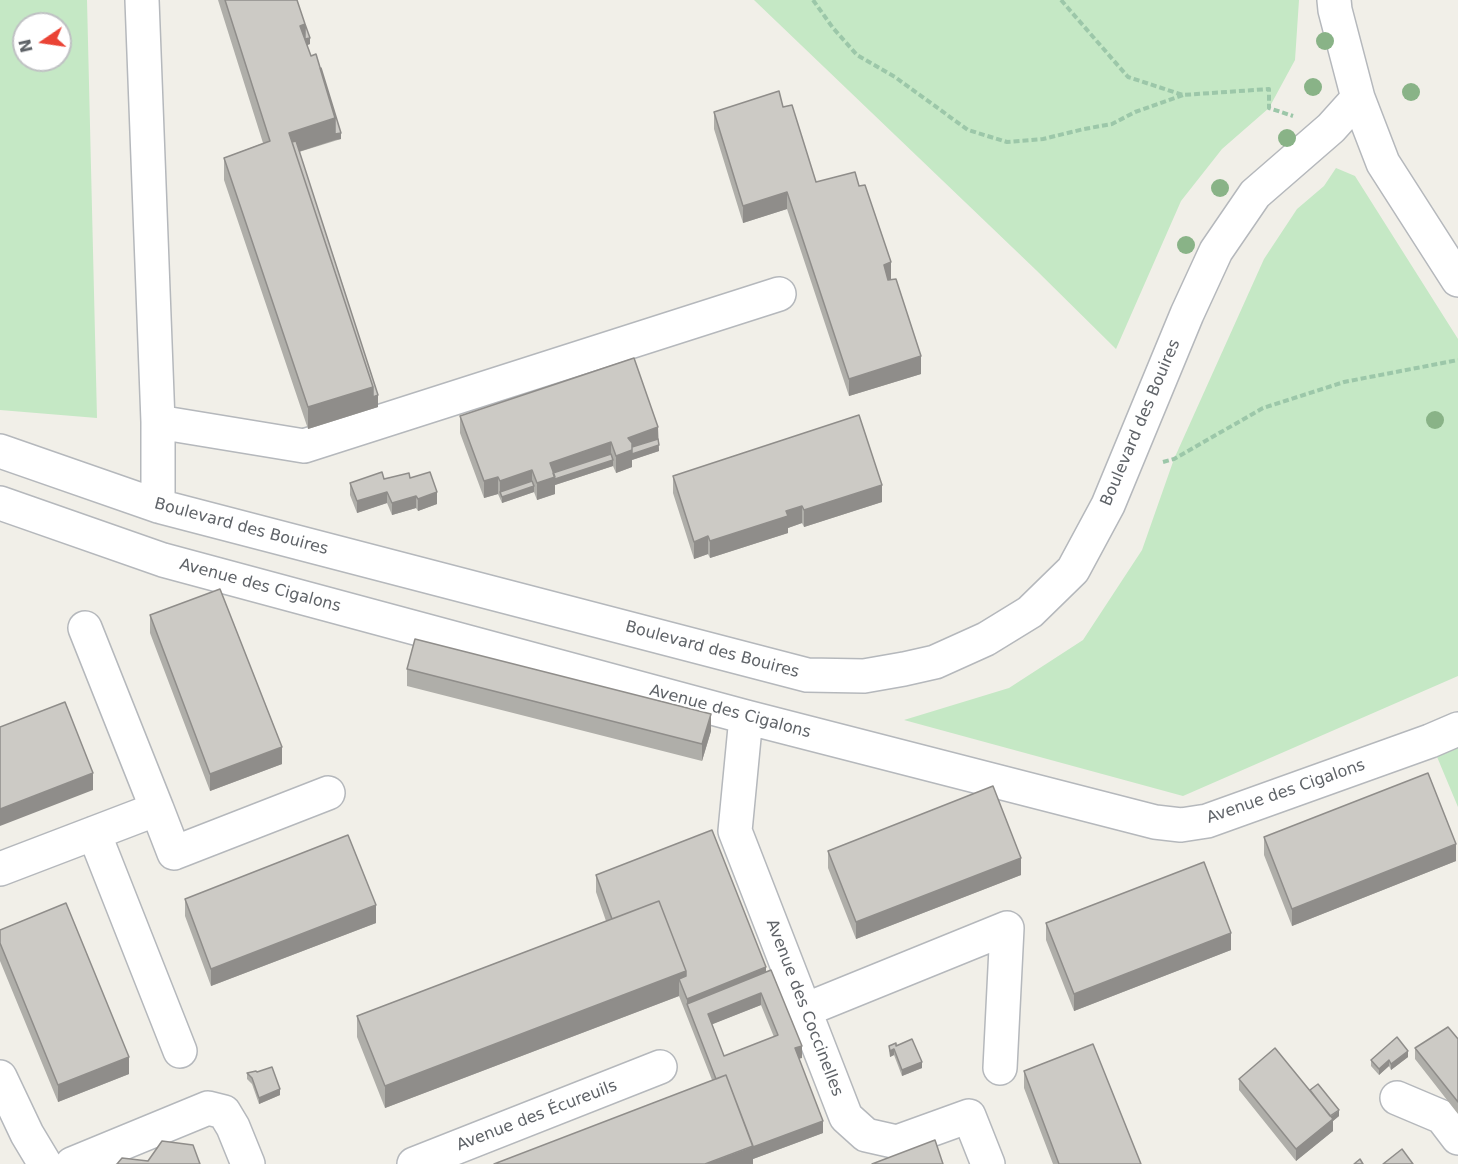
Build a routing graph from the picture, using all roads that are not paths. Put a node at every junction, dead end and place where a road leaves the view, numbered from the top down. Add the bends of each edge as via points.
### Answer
1 (142, 0) edge
2 (1334, 0) edge
3 (1358, 98) junction
4 (1458, 280) edge
5 (779, 294) dead end
6 (158, 422) junction
7 (0, 451) edge
8 (0, 503) edge
9 (158, 506) junction
10 (85, 628) dead end
11 (746, 717) junction
12 (1458, 729) edge
13 (328, 793) dead end
14 (157, 809) junction
15 (94, 833) junction
16 (0, 869) edge
17 (804, 1010) junction
18 (180, 1051) dead end
19 (660, 1067) dead end
20 (1000, 1068) dead end
21 (0, 1077) edge
22 (1397, 1098) dead end
23 (1458, 1138) edge
24 (45, 1164) edge
25 (72, 1164) edge
26 (248, 1164) edge
27 (414, 1164) edge
28 (988, 1164) edge

1 - 6 street
2 - 3 street
3 - 4 street via 1383,163
3 - 9 street, Boulevard des Bouires via 1331,128 1255,194 1216,251 1108,505 1073,570 1030,612 986,639 935,662 864,675 807,675
5 - 6 street via 304,446
6 - 9 street
7 - 9 street, Boulevard des Bouires
8 - 11 street, Avenue des Cigalons via 163,560
10 - 14 street
11 - 12 street, Avenue des Cigalons via 1155,822 1181,825 1207,821
11 - 17 street, Avenue des Coccinelles via 735,831
13 - 14 street via 174,853
14 - 15 street
15 - 16 street
15 - 18 street
17 - 20 street via 1007,928
17 - 28 street, Avenue des Coccinelles via 846,1117 866,1136 897,1142 969,1116
19 - 27 street, Avenue des Écureuils
21 - 24 street
22 - 23 street via 1442,1117
25 - 26 street via 208,1108 224,1112

